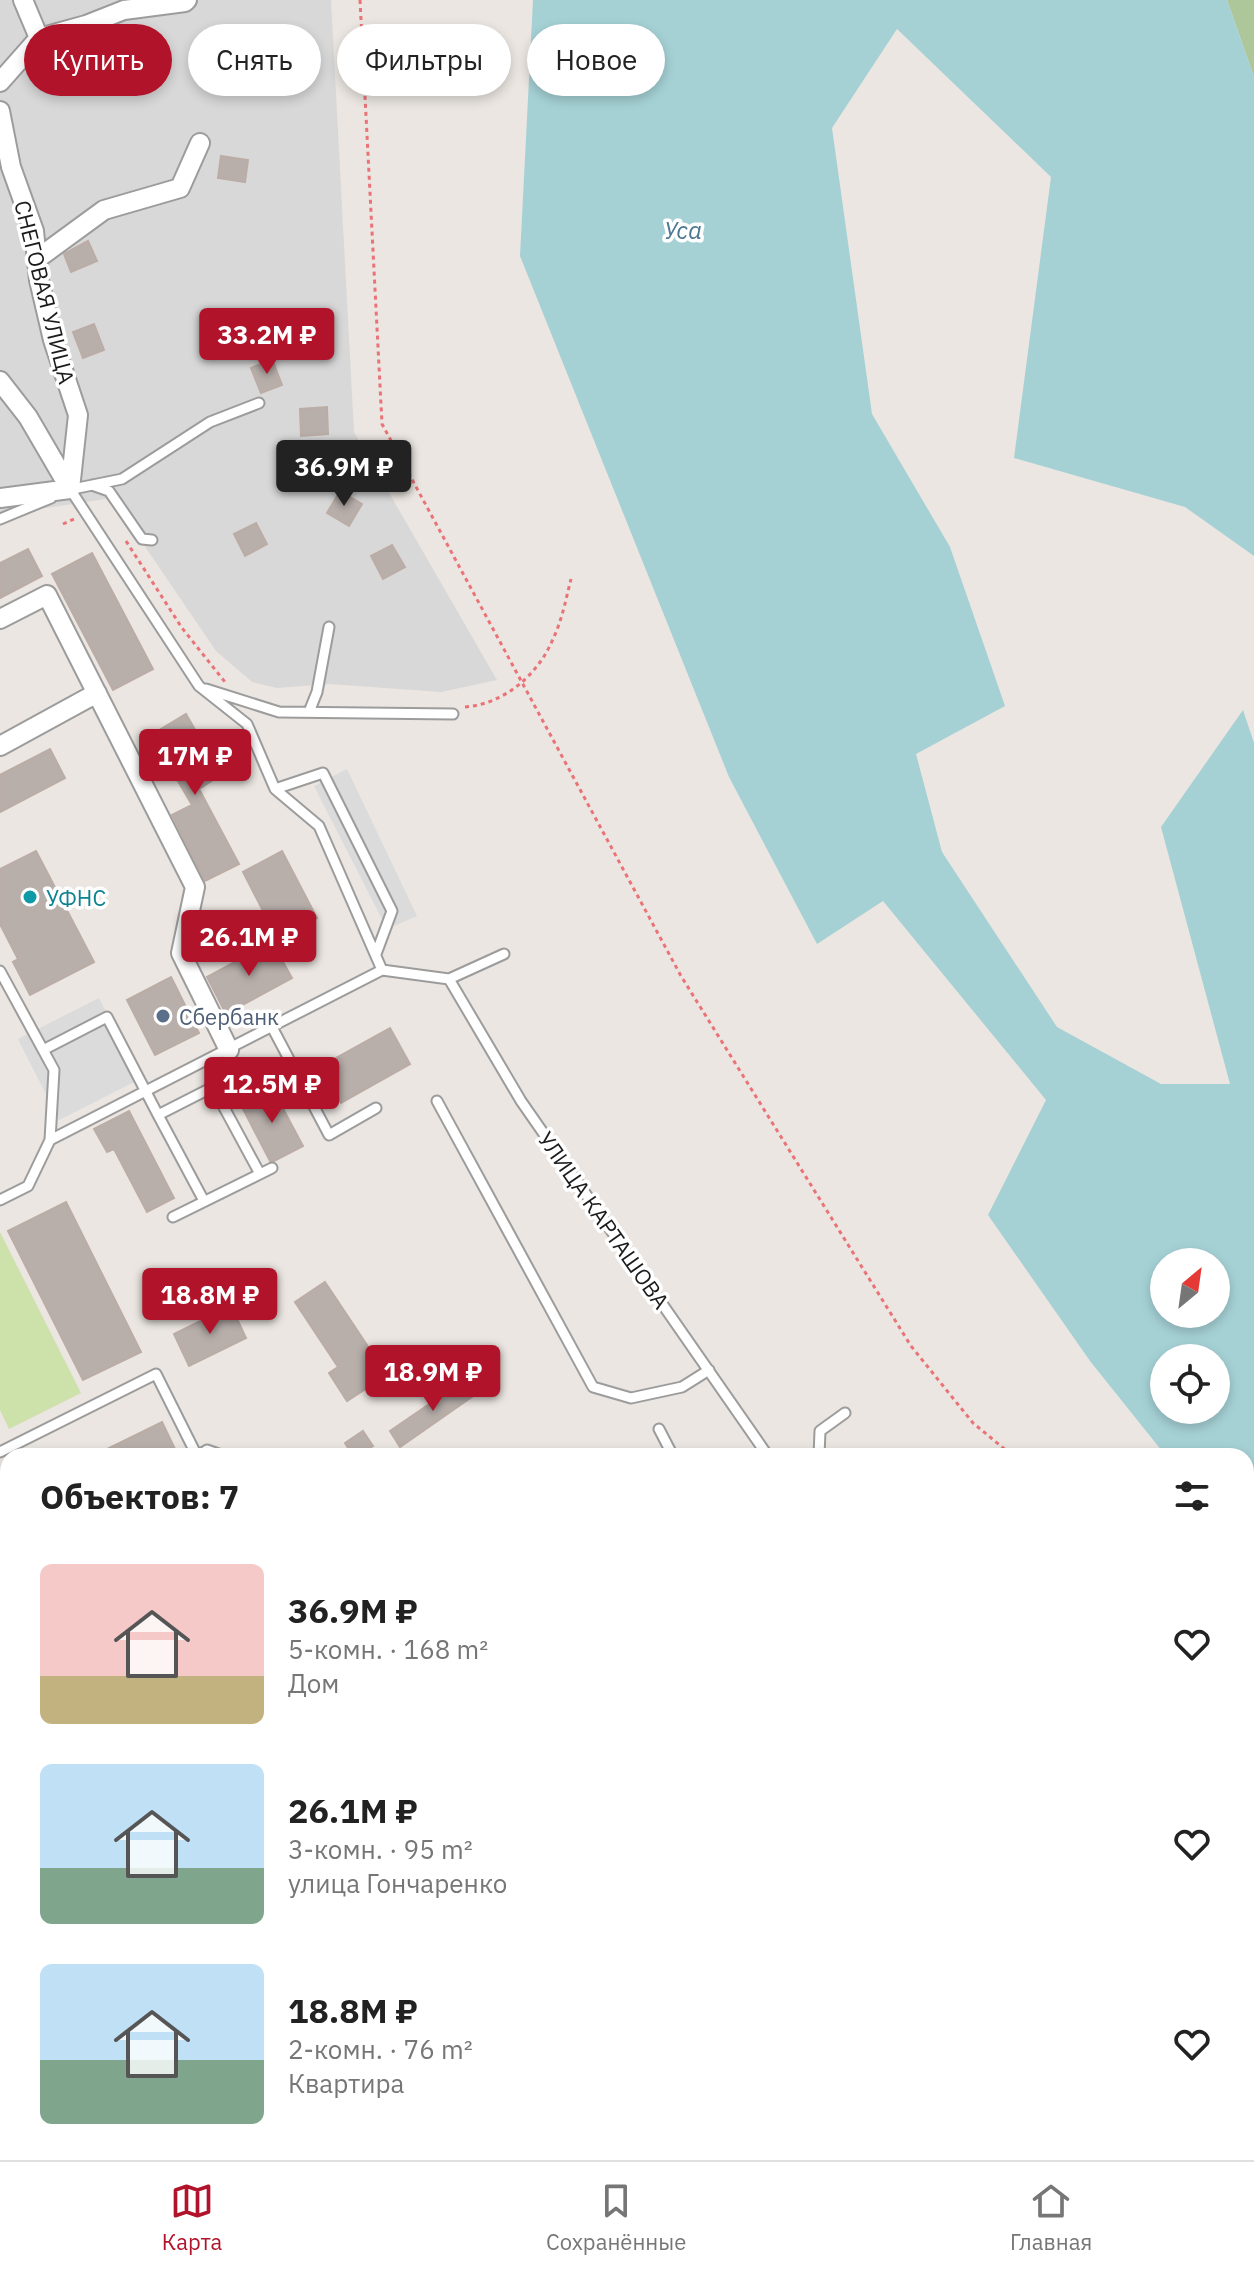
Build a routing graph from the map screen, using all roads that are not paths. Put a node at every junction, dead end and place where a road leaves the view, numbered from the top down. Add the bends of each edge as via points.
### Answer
1 (23, 0) edge
2 (187, 0) edge
3 (33, 24) edge
4 (82, 24) edge
5 (24, 55) edge
6 (0, 82) edge
7 (0, 111) edge
8 (200, 143) dead end
9 (37, 259) junction
10 (0, 381) edge
11 (259, 403) dead end
12 (92, 485) junction
13 (70, 489) junction
14 (0, 498) edge
15 (0, 519) edge
16 (152, 540) dead end
17 (0, 619) edge
18 (329, 627) dead end
19 (199, 686) junction
20 (97, 693) junction
21 (309, 712) junction
22 (453, 714) dead end
23 (0, 746) edge
24 (275, 789) junction
25 (376, 954) junction
26 (504, 954) dead end
27 (382, 970) junction
28 (0, 971) edge
29 (449, 979) junction
30 (272, 1027) junction
31 (43, 1050) junction
32 (229, 1050) junction
33 (146, 1093) junction
34 (437, 1101) dead end
35 (376, 1108) dead end
36 (158, 1115) junction
37 (50, 1140) junction
38 (272, 1168) dead end
39 (260, 1174) junction
40 (0, 1200) edge
41 (204, 1201) junction
42 (173, 1217) dead end
43 (709, 1370) junction
44 (845, 1413) dead end
45 (659, 1429) dead end
46 (8, 1448) edge
47 (193, 1448) edge
48 (669, 1448) edge
49 (763, 1448) edge
50 (819, 1448) edge

1 - 3 street
2 - 4 street via 124,10
5 - 6 street
7 - 9 street, СНЕГОВАЯ УЛИЦА
8 - 9 street via 180,188 104,210
9 - 13 street, СНЕГОВАЯ УЛИЦА via 53,340 78,415
10 - 13 street
11 - 12 lane via 210,422 122,479
12 - 13 lane
12 - 16 lane via 109,491 142,539
13 - 14 street
13 - 15 lane
13 - 19 lane
17 - 20 street via 47,595
18 - 21 lane
19 - 21 lane via 279,712
19 - 24 lane via 247,724
20 - 23 street
20 - 32 street via 195,887 181,953
21 - 22 lane
24 - 25 lane via 319,826
24 - 25 lane via 323,773 392,911
25 - 27 lane
26 - 29 lane
27 - 29 lane
27 - 30 lane
28 - 31 lane
29 - 43 lane, УЛИЦА КАРТАШОВА via 521,1101
30 - 32 lane
30 - 35 lane via 329,1135
31 - 33 lane via 107,1017
31 - 37 lane via 54,1070
32 - 33 lane
33 - 36 lane
33 - 37 lane
34 - 43 lane via 593,1387 631,1398 682,1387
36 - 39 lane via 213,1087
36 - 41 lane
37 - 40 lane via 28,1186
38 - 39 lane
39 - 41 lane
41 - 42 lane
43 - 49 lane, УЛИЦА КАРТАШОВА
44 - 50 lane via 820,1431
45 - 48 lane
46 - 47 lane via 156,1374

